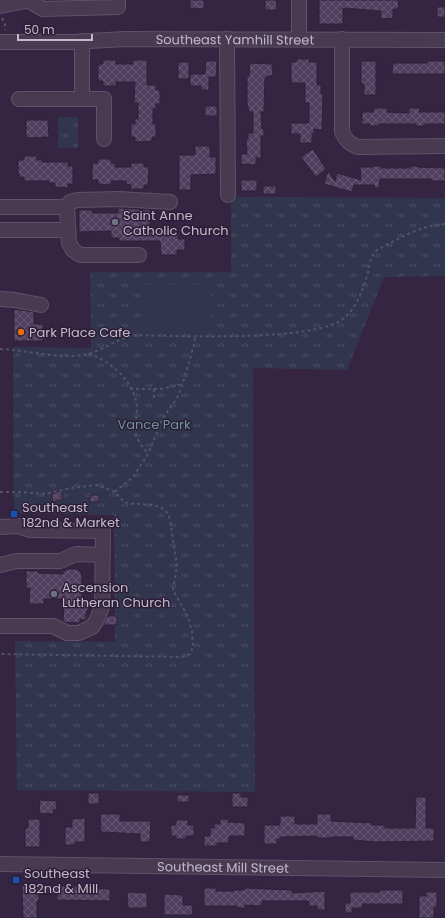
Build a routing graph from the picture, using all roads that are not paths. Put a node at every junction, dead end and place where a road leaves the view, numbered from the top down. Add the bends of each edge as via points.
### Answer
1 (299, 0) edge
2 (29, 1) edge
3 (118, 4) edge
4 (0, 6) edge
5 (2, 36) edge
6 (227, 39) junction
7 (299, 39) junction
8 (342, 39) junction
9 (445, 40) edge
10 (82, 41) junction
11 (19, 99) dead end
12 (82, 99) junction
13 (104, 139) dead end
14 (445, 146) edge
15 (228, 195) dead end
16 (170, 202) dead end
17 (0, 207) edge
18 (67, 207) junction
19 (0, 230) edge
20 (67, 230) junction
21 (139, 256) dead end
22 (0, 299) edge
23 (41, 305) dead end
24 (0, 527) edge
25 (102, 555) junction
26 (0, 565) edge
27 (0, 626) edge
28 (0, 864) edge
29 (445, 870) edge

1 - 7 street
2 - 3 street via 43,9
2 - 4 street
5 - 10 street, Southeast Yamhill Street
6 - 7 street, Southeast Yamhill Street
6 - 10 street, Southeast Yamhill Street
6 - 15 street
7 - 8 street, Southeast Yamhill Street
8 - 9 street, Southeast Yamhill Street
8 - 14 street via 342,132 345,139 358,147
10 - 12 street
11 - 12 street
12 - 13 street via 104,99
16 - 18 street via 78,200 70,202
17 - 18 street
18 - 20 street
19 - 20 street
20 - 21 street via 68,243 80,255
22 - 23 street
24 - 25 street via 18,526 31,530 103,530
25 - 26 street via 76,554 60,561 17,561
25 - 27 street via 102,606 92,627 78,634 67,633 53,626
28 - 29 street, Southeast Mill Street

